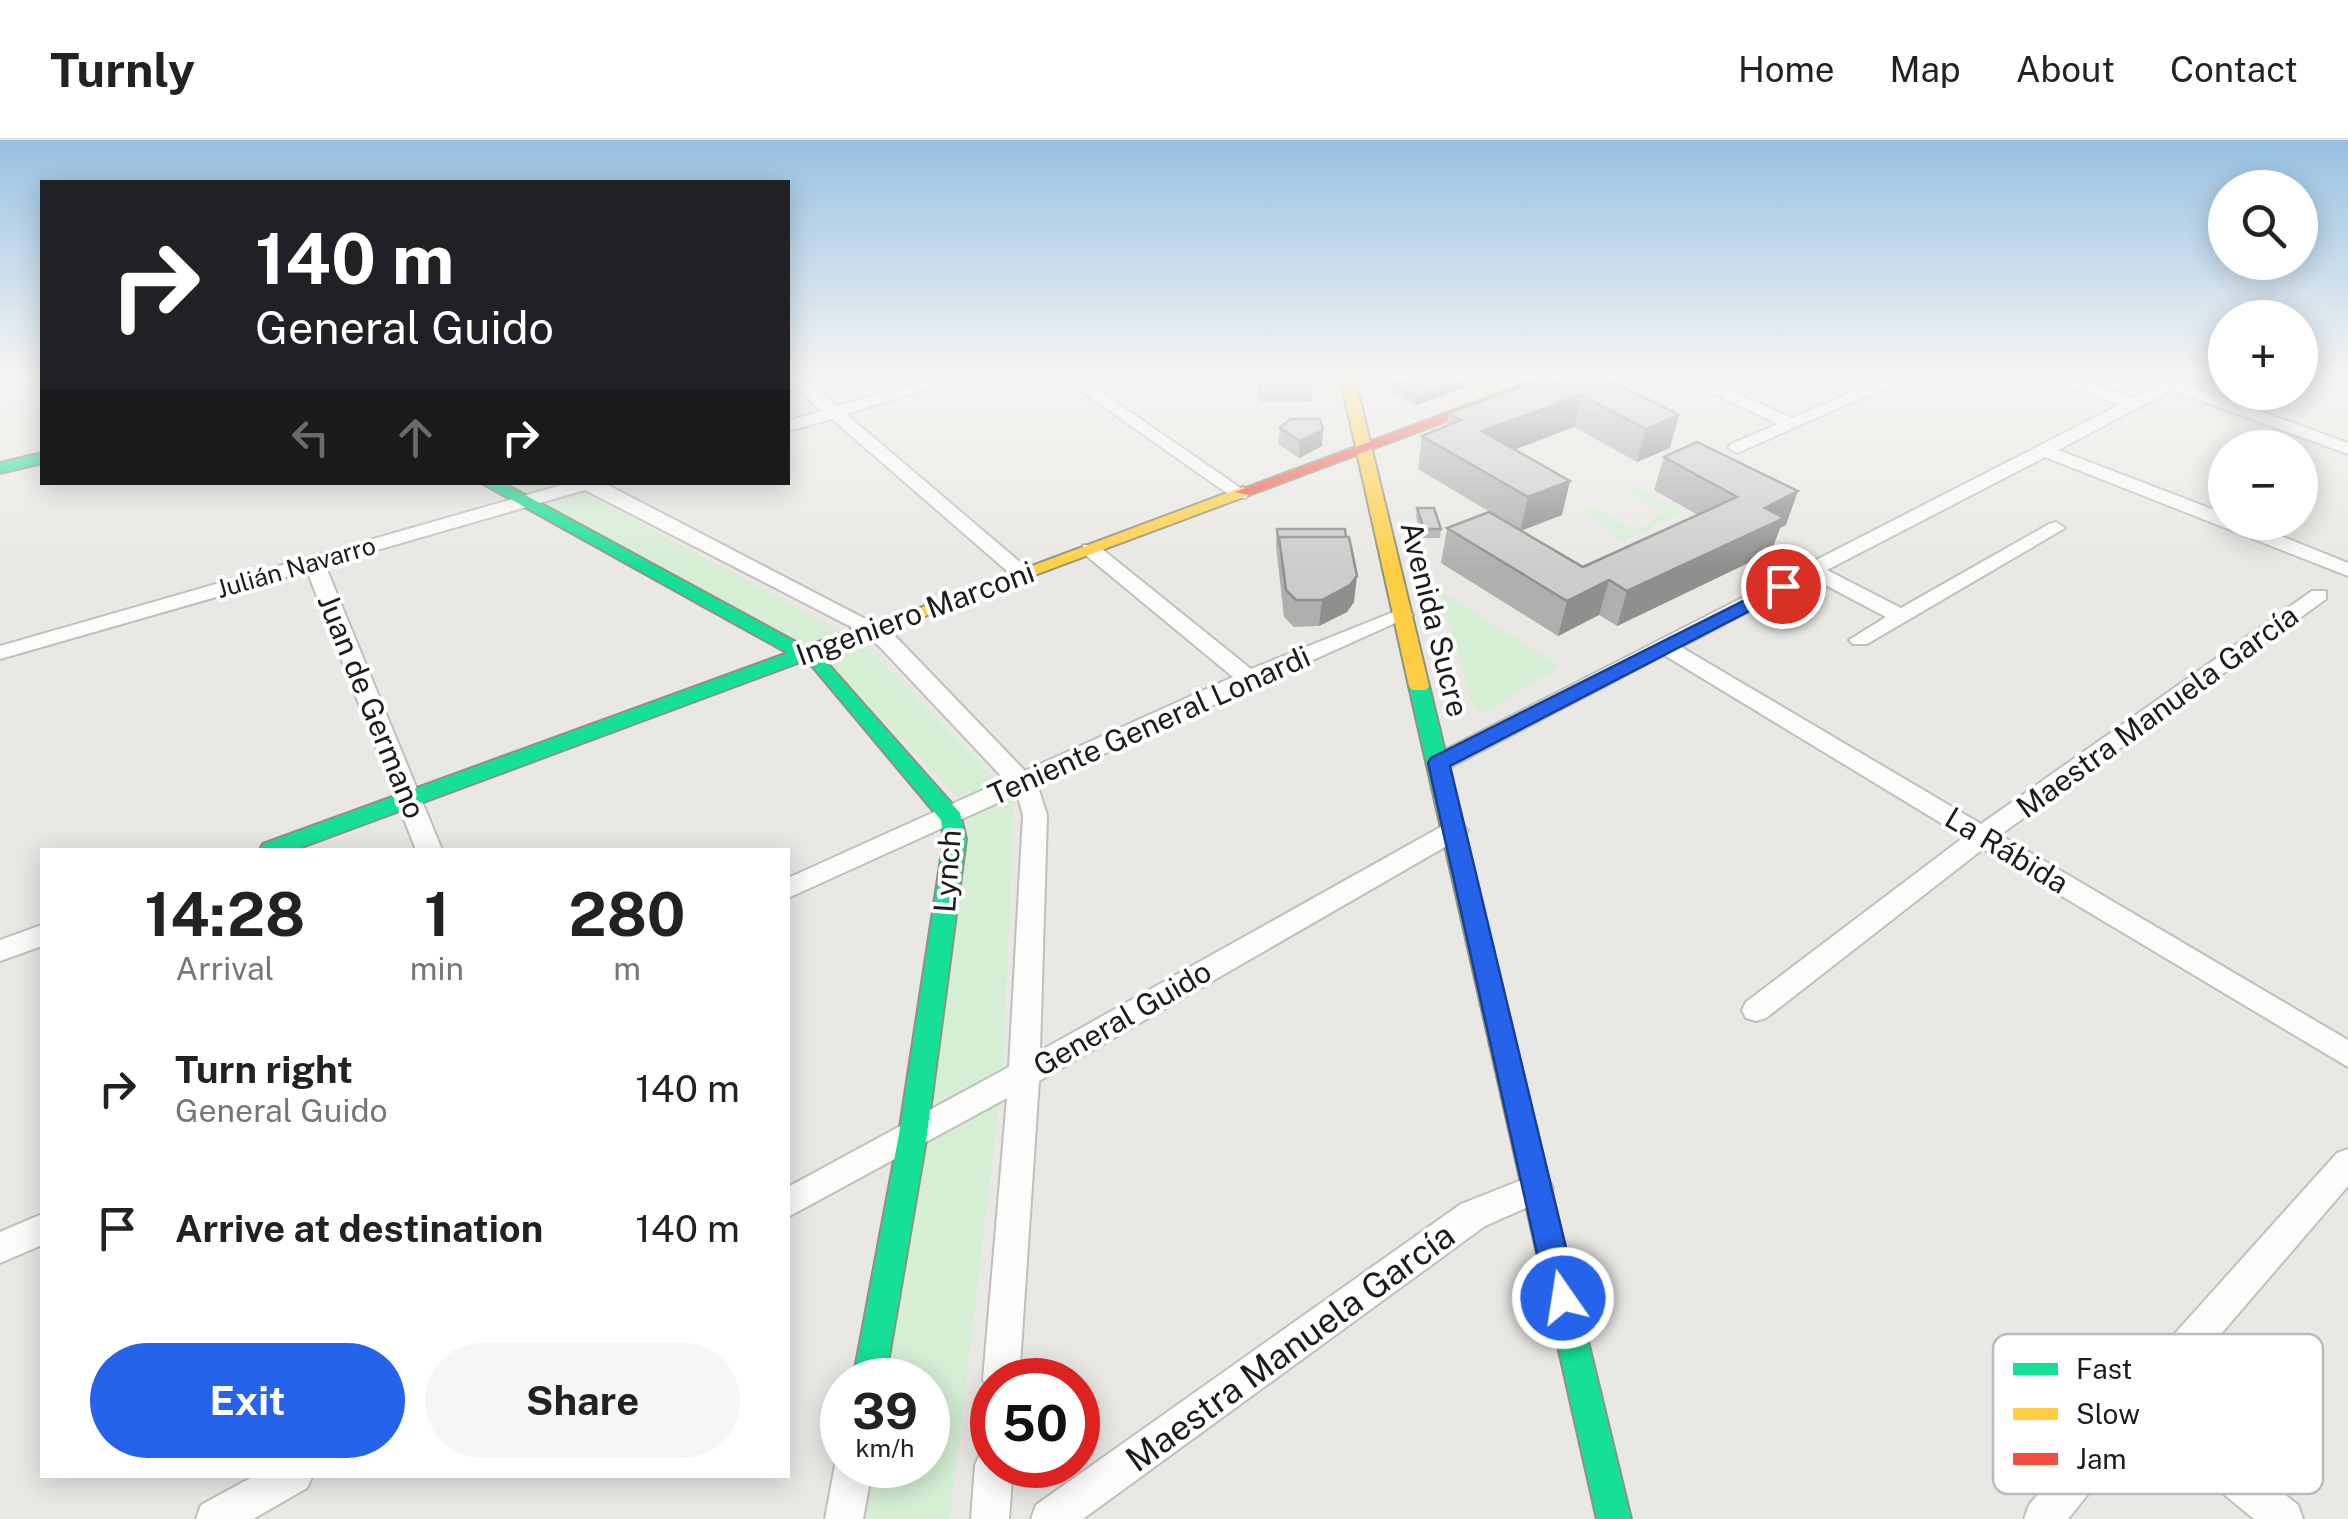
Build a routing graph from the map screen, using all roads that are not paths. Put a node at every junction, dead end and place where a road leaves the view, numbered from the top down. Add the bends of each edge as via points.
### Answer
1 (868, 440) edge
2 (1162, 440) edge
3 (1364, 440) edge
4 (1386, 440) edge
5 (1755, 440) edge
6 (2066, 440) edge
7 (1366, 448) junction
8 (1737, 448) dead end
9 (2046, 451) junction
10 (40, 458) edge
11 (0, 468) edge
12 (494, 485) edge
13 (580, 485) edge
14 (591, 485) edge
15 (1240, 494) junction
16 (525, 502) junction
17 (2208, 515) edge
18 (2056, 528) dead end
19 (2272, 540) edge
20 (1090, 548) junction
21 (314, 562) junction
22 (2348, 570) edge
23 (1812, 571) junction
24 (1021, 573) junction
25 (2319, 595) dead end
26 (1403, 616) junction
27 (1902, 617) junction
28 (870, 630) junction
29 (1860, 640) dead end
30 (1666, 646) junction
31 (0, 652) edge
32 (806, 654) junction
33 (1248, 678) junction
34 (1439, 763) junction
35 (1023, 780) junction
36 (410, 799) junction
37 (949, 814) junction
38 (1455, 830) junction
39 (1983, 835) junction
40 (277, 848) edge
41 (429, 848) edge
42 (790, 888) edge
43 (40, 936) edge
44 (0, 951) edge
45 (1756, 1010) dead end
46 (2348, 1055) edge
47 (1024, 1074) junction
48 (913, 1134) junction
49 (2348, 1163) edge
50 (1537, 1188) junction
51 (790, 1201) edge
52 (40, 1230) edge
53 (0, 1248) edge
54 (2198, 1334) edge
55 (873, 1358) edge
56 (1002, 1358) edge
57 (289, 1478) edge
58 (850, 1488) edge
59 (992, 1488) edge
60 (2063, 1494) edge
61 (2253, 1494) edge
62 (215, 1519) edge
63 (844, 1519) edge
64 (990, 1519) edge
65 (1050, 1519) edge
66 (1614, 1519) edge
67 (2043, 1519) edge
68 (2284, 1519) edge

1 - 24 street
2 - 15 street
3 - 7 street, Avenida Sucre
4 - 7 street, Ingeniero Marconi
5 - 8 street
6 - 9 street
7 - 15 street, Ingeniero Marconi
7 - 26 street, Avenida Sucre
9 - 17 street
9 - 23 street
10 - 11 street
12 - 16 street, Lynch
13 - 16 street, Julián Navarro
14 - 28 street
15 - 20 street, Ingeniero Marconi
16 - 21 street, Julián Navarro
16 - 32 street, Lynch
18 - 27 street
19 - 22 street
20 - 24 street, Ingeniero Marconi
20 - 33 street
21 - 31 street, Julián Navarro
21 - 36 street, Juan de Germano
23 - 27 street
23 - 30 street
24 - 28 street, Ingeniero Marconi
25 - 39 street, Maestra Manuela García
26 - 33 street, Teniente General Lonardi
26 - 34 street, Avenida Sucre
27 - 29 street
28 - 32 street, Ingeniero Marconi
28 - 35 street
30 - 34 street
30 - 39 street, La Rábida
32 - 36 street, Ingeniero Marconi
32 - 37 street, Lynch
33 - 35 street, Teniente General Lonardi
34 - 38 street, Avenida Sucre
35 - 37 street, Teniente General Lonardi
35 - 47 street via 1035,815
36 - 40 street, Ingeniero Marconi
36 - 41 street, Juan de Germano
37 - 42 street, Teniente General Lonardi
37 - 48 street, Lynch via 955,839
38 - 47 street, General Guido
38 - 50 street, Avenida Sucre
39 - 45 street, Maestra Manuela García
39 - 46 street, La Rábida
43 - 44 street
47 - 48 street, General Guido
47 - 56 street
48 - 51 street, General Guido
48 - 55 street, Lynch
49 - 54 street
50 - 65 street, Maestra Manuela García via 1472,1215
50 - 66 street, Avenida Sucre
52 - 53 street
57 - 62 street
58 - 63 street
59 - 64 street
60 - 67 street
61 - 68 street

